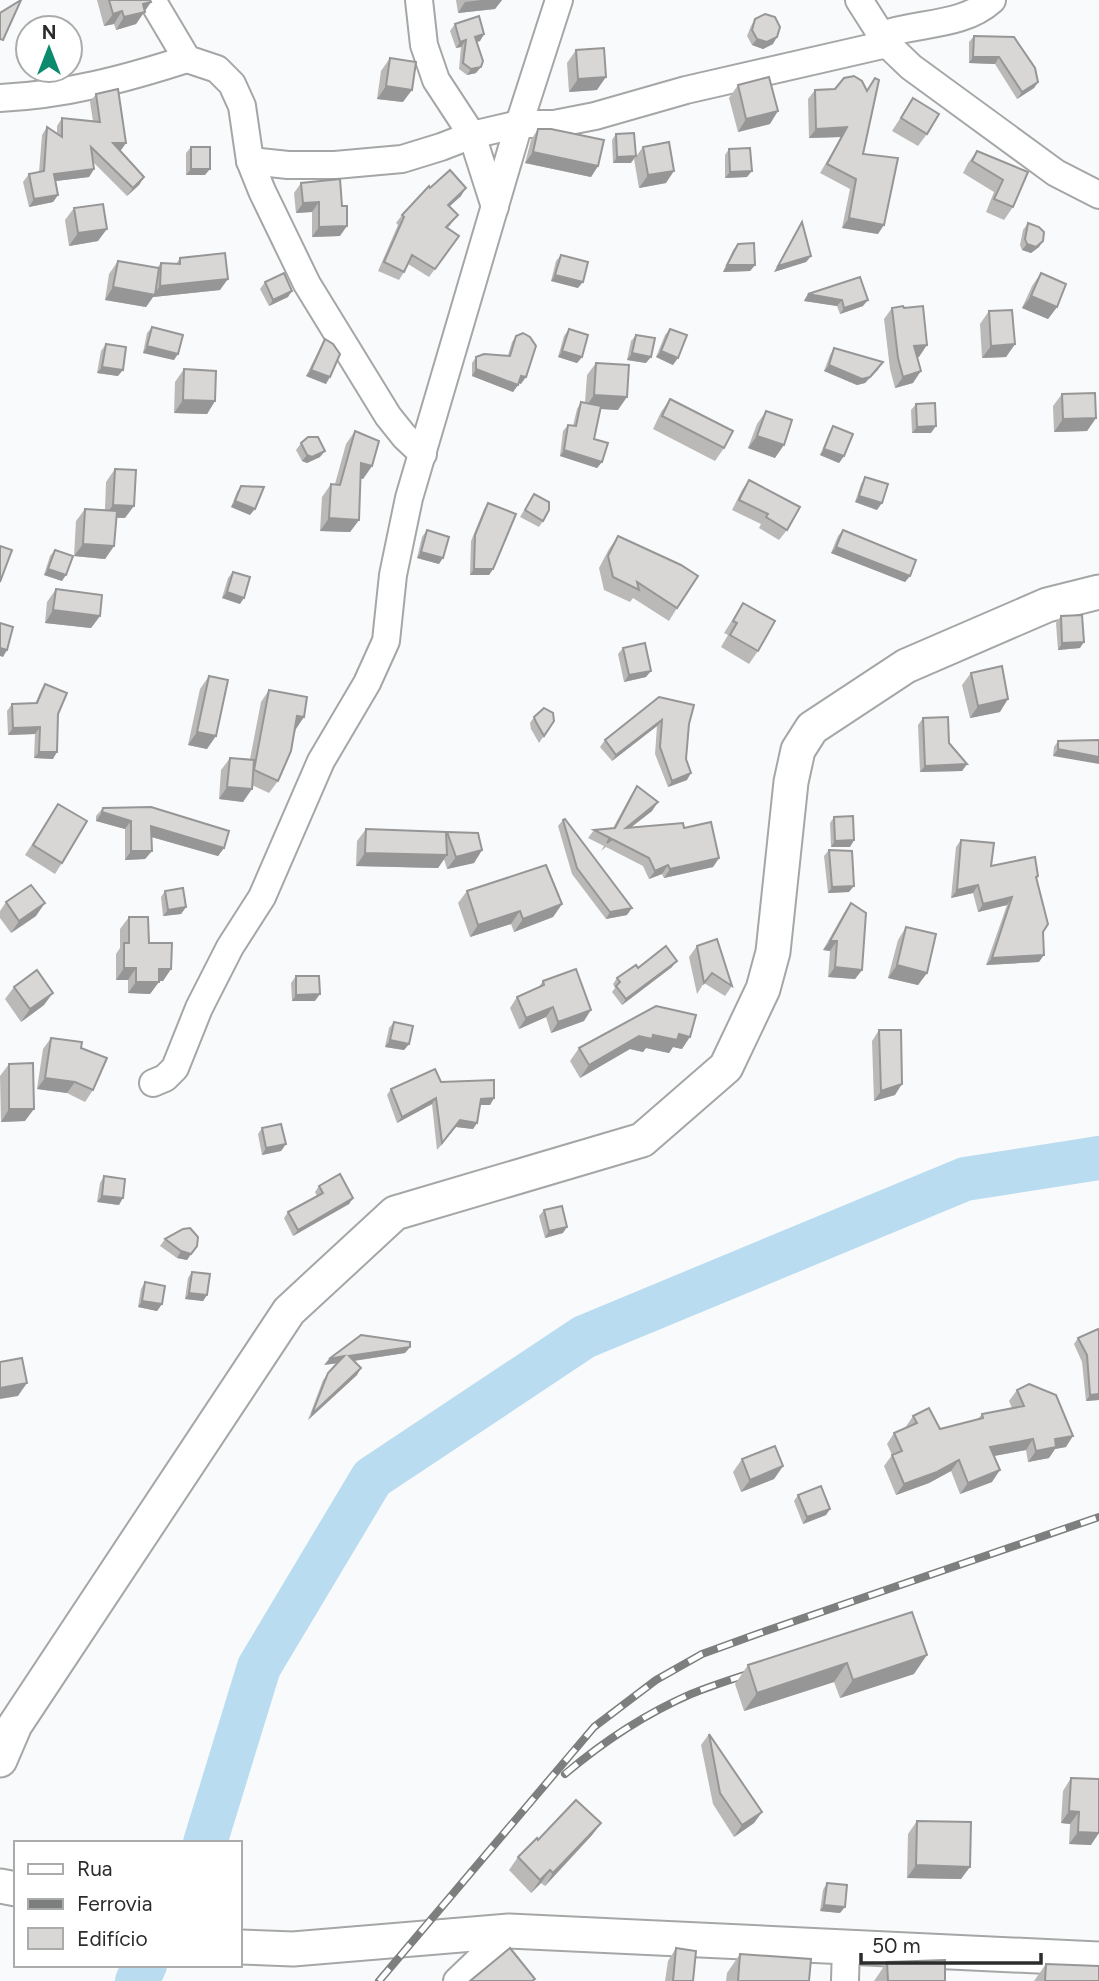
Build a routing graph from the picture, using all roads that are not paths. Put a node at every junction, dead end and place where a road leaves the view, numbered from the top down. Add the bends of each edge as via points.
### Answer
1 (152, 0) edge
2 (419, 0) edge
3 (559, 0) edge
4 (859, 0) edge
5 (992, 0) edge
6 (885, 40) junction
7 (187, 59) junction
8 (0, 98) edge
9 (519, 124) junction
10 (472, 135) junction
11 (250, 161) junction
12 (1099, 195) edge
13 (495, 207) junction
14 (423, 454) junction
15 (1099, 593) edge
16 (153, 1083) dead end
17 (0, 1760) edge
18 (509, 1931) junction
19 (242, 1947) edge
20 (846, 1947) junction
21 (1099, 1958) edge
22 (457, 1981) edge
23 (845, 1981) edge

1 - 7 street
2 - 10 street via 424,45 436,80
3 - 9 street
4 - 6 street
5 - 6 street via 955,20 902,28
6 - 9 street via 595,116 554,124
6 - 12 street via 911,66 1046,165
7 - 8 street via 128,79 51,94
7 - 11 street via 217,69 232,85 242,106
9 - 10 street
9 - 13 street
10 - 11 street via 402,159 312,165
10 - 13 street
11 - 14 street via 314,296 388,416
13 - 14 street
14 - 16 street via 393,575 386,641 321,761 262,897 230,947 175,1068
15 - 17 street via 1047,605 906,666 812,728 798,750 791,782 773,952 763,989 726,1067 642,1140 395,1213 289,1311 15,1726
18 - 19 street via 293,1949
18 - 20 street
18 - 22 street
20 - 21 street
20 - 23 street

